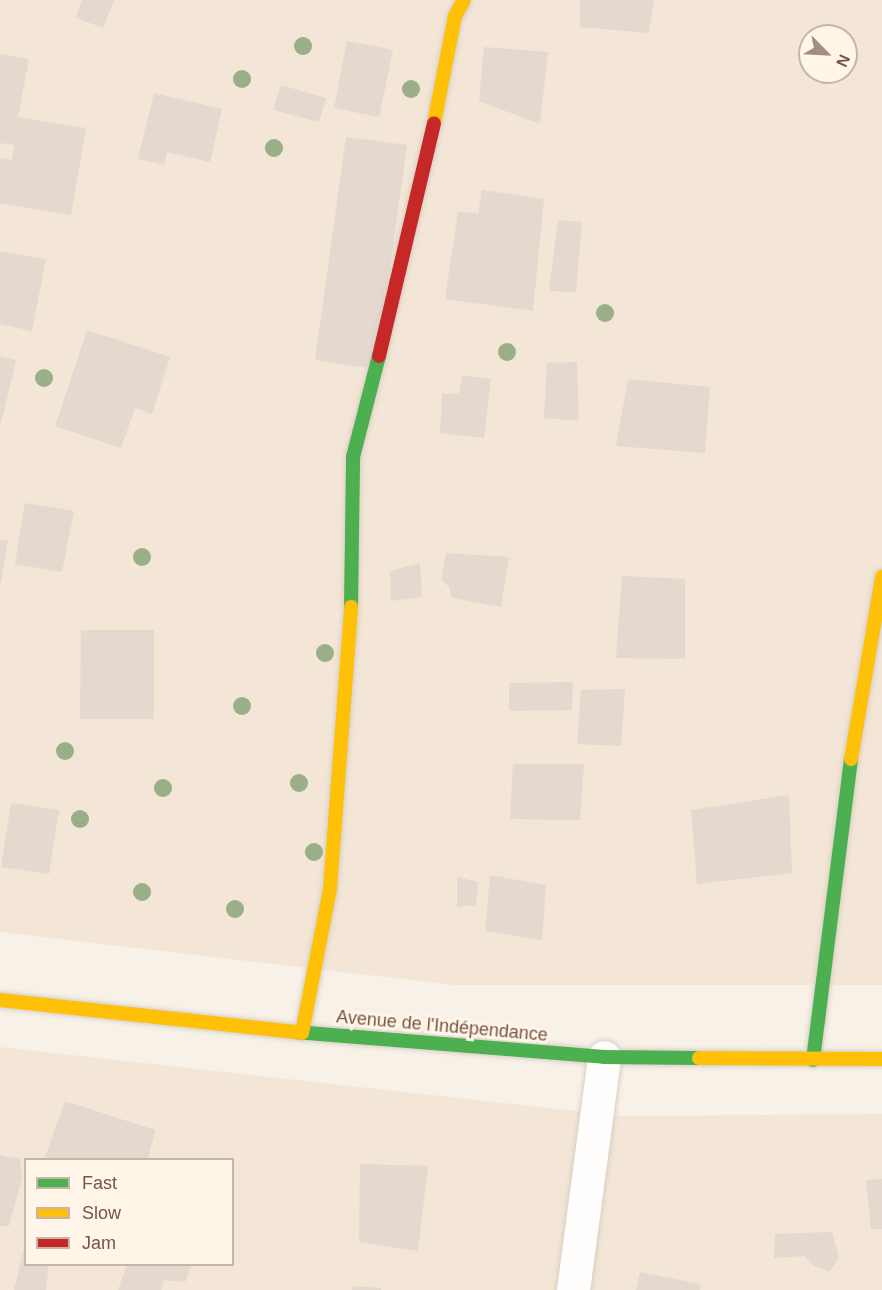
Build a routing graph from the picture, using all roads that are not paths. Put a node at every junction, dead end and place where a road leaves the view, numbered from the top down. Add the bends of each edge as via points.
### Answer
1 (464, 0) edge
2 (882, 577) edge
3 (0, 1000) edge
4 (302, 1033) junction
5 (604, 1057) junction
6 (882, 1059) edge
7 (813, 1060) junction
8 (573, 1290) edge

1 - 4 street via 455,16 419,195 353,457 351,635 330,889
2 - 7 street via 850,764
3 - 4 street, Avenue de l'Indépendance
4 - 5 street, Avenue de l'Indépendance
5 - 7 street, Avenue de l'Indépendance
5 - 8 street
6 - 7 street, Avenue de l'Indépendance

